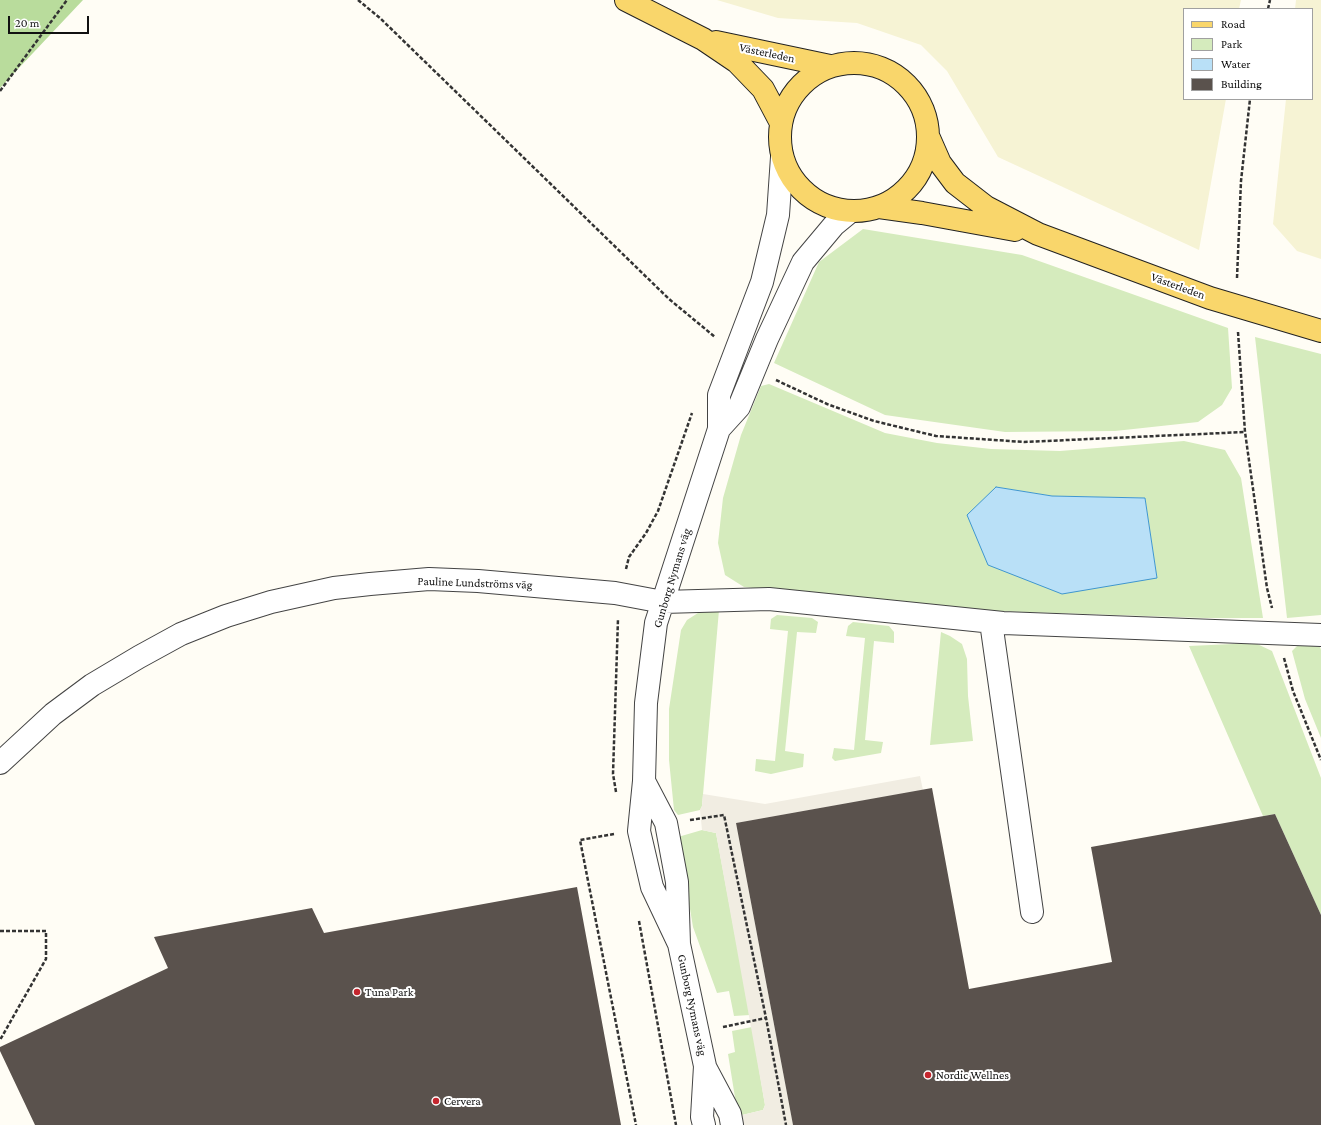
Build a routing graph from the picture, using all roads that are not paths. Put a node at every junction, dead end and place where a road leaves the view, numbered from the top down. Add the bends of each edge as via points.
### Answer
1 (626, 0) edge
2 (703, 39) junction
3 (830, 66) junction
4 (781, 122) junction
5 (929, 138) junction
6 (782, 157) junction
7 (880, 207) junction
8 (851, 212) junction
9 (1038, 234) junction
10 (1321, 331) edge
11 (719, 429) junction
12 (663, 602) junction
13 (991, 622) junction
14 (1321, 635) edge
15 (0, 763) edge
16 (1032, 912) dead end
17 (705, 1066) junction
18 (704, 1125) edge
19 (732, 1125) edge

1 - 2 main road, Västerleden
2 - 3 main road, Västerleden
2 - 4 main road, Västerleden via 737,62 752,77 763,89
3 - 4 main road via 813,75 798,88 787,104
3 - 5 main road via 865,63 898,77 907,84 921,103
4 - 6 main road
5 - 7 main road via 919,175 902,194
5 - 9 main road, Västerleden via 940,163 955,183 986,207
6 - 8 main road via 792,178 808,195 828,207
6 - 11 street, Gunborg Nymans väg via 778,215 762,282 719,395
7 - 8 main road
7 - 9 main road, Västerleden
8 - 11 street, Gunborg Nymans väg via 834,225 803,262 739,407
9 - 10 main road, Västerleden via 1210,298
11 - 12 street, Gunborg Nymans väg
12 - 13 street, Pauline Lundströms väg via 769,599
12 - 15 street, Pauline Lundströms väg via 615,593 429,579 334,588 271,602 181,634 139,656 92,685 53,714
12 - 17 street, Gunborg Nymans väg via 656,624 646,703 644,780 639,831 652,887 679,944
13 - 14 street, Pauline Lundströms väg
13 - 16 street
17 - 18 street, Gunborg Nymans väg via 702,1117
17 - 19 street, Gunborg Nymans väg via 730,1114

